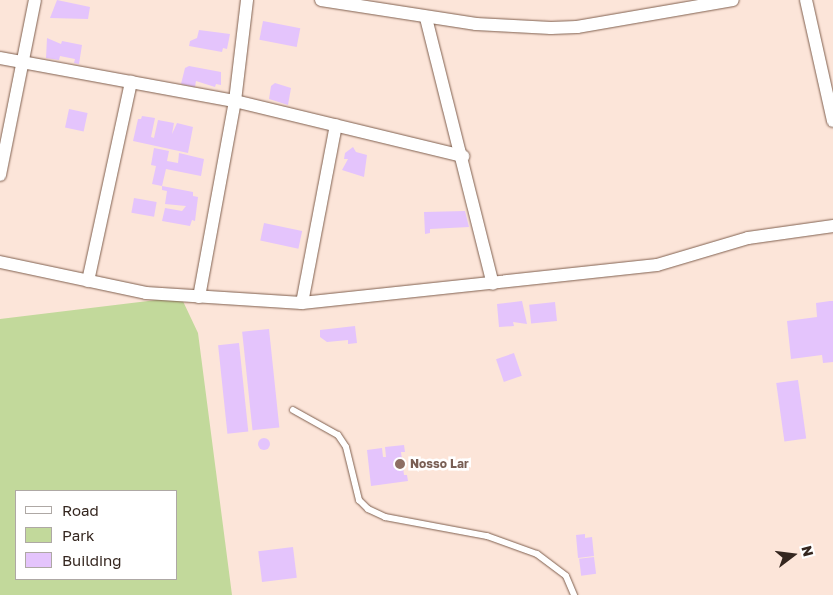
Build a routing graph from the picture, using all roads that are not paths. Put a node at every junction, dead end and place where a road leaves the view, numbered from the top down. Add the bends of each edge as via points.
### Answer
1 (35, 0) edge
2 (247, 0) edge
3 (321, 0) edge
4 (733, 0) edge
5 (806, 0) edge
6 (426, 18) junction
7 (0, 58) edge
8 (20, 62) junction
9 (131, 82) junction
10 (235, 101) junction
11 (833, 121) edge
12 (336, 125) junction
13 (462, 156) junction
14 (0, 175) edge
15 (833, 226) edge
16 (0, 262) edge
17 (88, 281) junction
18 (493, 284) junction
19 (199, 297) junction
20 (302, 304) junction
21 (293, 410) dead end
22 (574, 595) edge

1 - 8 street
2 - 10 street
3 - 6 street
4 - 6 street via 577,27 519,28
5 - 11 street
6 - 13 street
7 - 8 street
8 - 9 street
8 - 14 street
9 - 10 street
9 - 17 street
10 - 12 street
10 - 19 street
12 - 13 street
12 - 20 street
13 - 18 street
15 - 18 street via 748,238 657,265
16 - 17 street
17 - 19 street via 146,293
18 - 20 street
19 - 20 street
21 - 22 lane via 338,435 346,446 358,500 368,509 385,516 487,536 537,554 566,576

